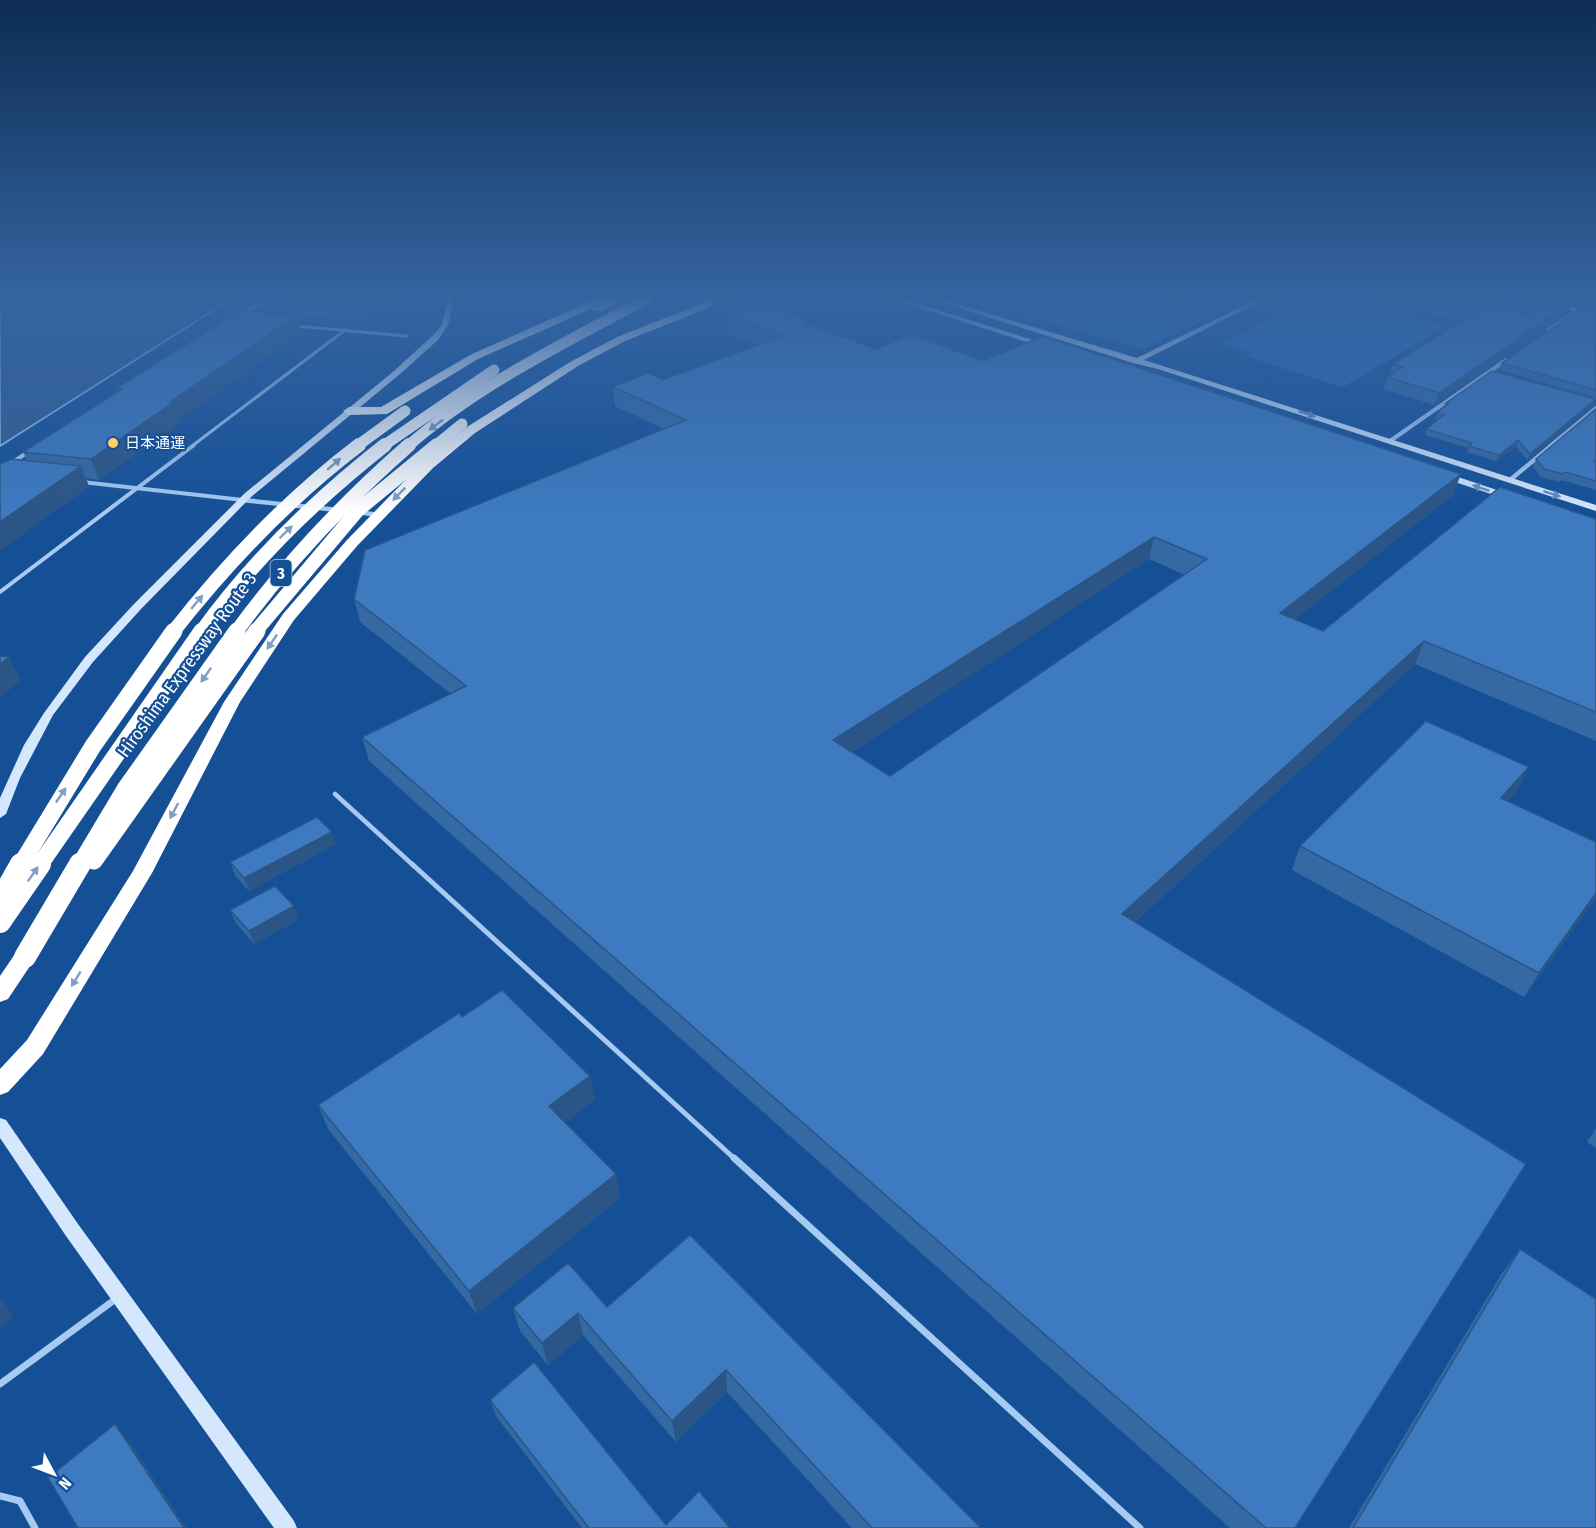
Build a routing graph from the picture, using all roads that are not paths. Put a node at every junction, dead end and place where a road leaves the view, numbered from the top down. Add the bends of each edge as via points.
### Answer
1 (294, 369) edge
2 (399, 369) edge
3 (453, 369) edge
4 (473, 369) edge
5 (497, 369) edge
6 (516, 369) edge
7 (568, 369) edge
8 (1158, 369) edge
9 (1494, 369) edge
10 (1490, 372) junction
11 (1500, 375) edge
12 (515, 387) dead end
13 (1596, 408) edge
14 (350, 411) junction
15 (1390, 441) junction
16 (29, 452) edge
17 (10, 464) edge
18 (1439, 474) edge
19 (1510, 480) junction
20 (80, 482) edge
21 (138, 488) junction
22 (243, 500) junction
23 (1517, 500) edge
24 (1596, 508) edge
25 (378, 515) junction
26 (0, 592) edge
27 (4, 791) edge
28 (335, 794) dead end
29 (0, 814) edge
30 (0, 901) edge
31 (0, 922) edge
32 (25, 957) junction
33 (0, 993) edge
34 (0, 1085) edge
35 (0, 1125) edge
36 (120, 1296) junction
37 (0, 1384) edge
38 (0, 1496) edge
39 (35, 1528) edge
40 (287, 1528) edge
41 (1140, 1528) edge

1 - 21 lane
2 - 14 street
3 - 14 highway via 383,411
30 -> 4 highway, bridge via 51,808 174,630 230,562 345,455 405,411
31 -> 5 highway, Hiroshima Expressway Route 3 / 3, bridge via 243,577 285,533 384,446 424,415
6 -> 32 highway, Hiroshima Expressway Route 3 / 3, bridge via 467,401 391,461 312,536 265,592 125,789
7 -> 25 highway via 471,430 428,465
8 -> 15 street
9 - 10 street
10 - 11 street
10 - 15 street
12 - 32 highway, bridge via 462,424 358,510 254,634
13 - 19 street
14 - 22 street
15 - 19 street
16 - 17 lane
23 -> 18 street
19 -> 24 street
20 - 21 lane
21 - 22 lane
21 - 26 lane
22 - 25 street
22 - 27 street via 115,630 59,696
25 -> 34 highway via 288,617 232,702 142,873 35,1047
27 - 29 street
28 - 41 lane
32 - 33 highway, Hiroshima Expressway Route 3 / 3
35 - 36 street
36 - 37 lane
36 - 40 street
38 - 39 lane via 20,1501

